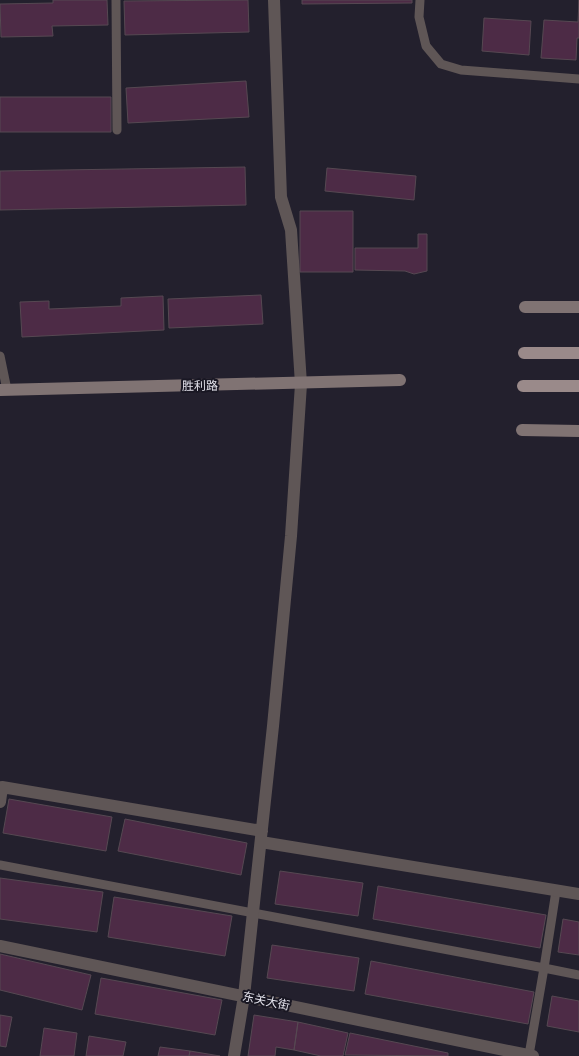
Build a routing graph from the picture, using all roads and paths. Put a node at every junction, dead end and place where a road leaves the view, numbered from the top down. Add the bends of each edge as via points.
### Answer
1 (116, 0) edge
2 (274, 0) edge
3 (420, 0) edge
4 (579, 79) edge
5 (117, 130) dead end
6 (525, 307) dead end
7 (579, 308) edge
8 (524, 353) dead end
9 (579, 353) edge
10 (0, 356) edge
11 (400, 380) dead end
12 (301, 384) junction
13 (523, 386) dead end
14 (579, 386) edge
15 (4, 390) edge
16 (522, 430) dead end
17 (579, 431) edge
18 (1, 786) edge
19 (0, 802) edge
20 (261, 836) junction
21 (0, 865) edge
22 (556, 891) junction
23 (579, 894) edge
24 (253, 912) junction
25 (0, 946) edge
26 (544, 968) junction
27 (579, 975) edge
28 (244, 996) junction
29 (234, 1056) edge
30 (531, 1056) edge

1 - 5 lane
2 - 12 street via 281,197 291,230
3 - 4 lane via 419,17 426,46 441,64 462,70
6 - 7 main road
8 - 9 main road
10 - 15 lane
11 - 12 main road, 胜利路
12 - 15 main road, 胜利路
12 - 20 street via 291,536
13 - 14 main road
16 - 17 main road
18 - 19 street
18 - 20 street
20 - 22 street
20 - 24 street
21 - 24 lane
22 - 23 street
22 - 26 lane
24 - 26 lane
24 - 28 street
25 - 28 street, 东关大街
26 - 27 lane
26 - 30 lane
28 - 29 street
28 - 30 street, 东关大街

